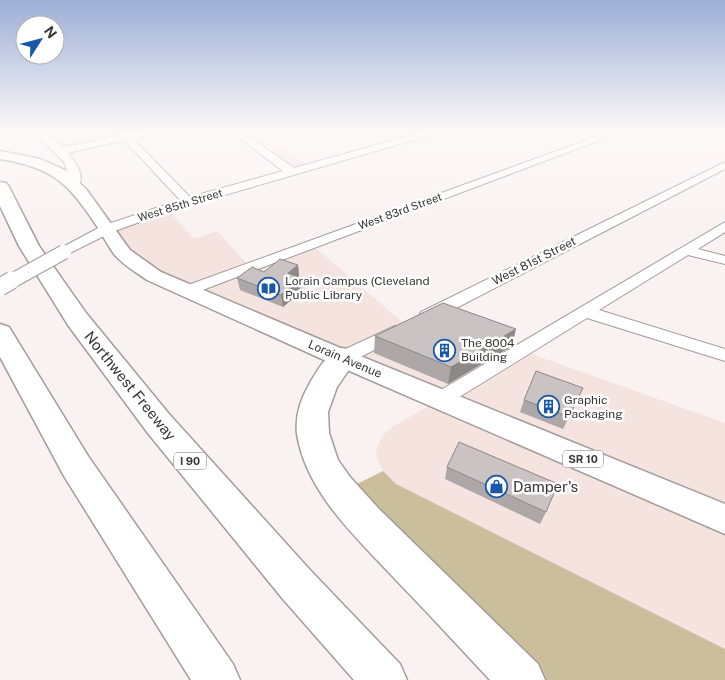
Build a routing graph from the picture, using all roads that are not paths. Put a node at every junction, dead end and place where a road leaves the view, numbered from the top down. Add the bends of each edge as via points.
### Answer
1 (43, 165) edge
2 (70, 165) edge
3 (152, 165) edge
4 (282, 165) edge
5 (315, 165) edge
6 (525, 165) edge
7 (724, 165) edge
8 (292, 172) junction
9 (75, 184) junction
10 (0, 186) edge
11 (188, 202) junction
12 (725, 226) edge
13 (107, 229) junction
14 (686, 250) junction
15 (725, 260) edge
16 (0, 287) edge
17 (186, 291) junction
18 (586, 312) junction
19 (0, 333) edge
20 (725, 354) edge
21 (343, 358) junction
22 (442, 399) junction
23 (725, 519) edge
24 (217, 680) edge
25 (384, 680) edge
26 (522, 680) edge

1 - 9 main road, Lorain Avenue / SR 10
2 - 9 street via 75,172
3 - 11 street
4 - 8 street
5 - 8 street, West 85th Street
6 - 17 street, West 83rd Street
7 - 21 street, West 81st Street
8 - 11 street, West 85th Street
9 - 13 main road, Lorain Avenue / SR 10
10 - 25 highway, Northwest Freeway / I 90 via 29,246 82,327 164,430 296,584
11 - 13 street, West 85th Street
12 - 14 street
13 - 16 street, West 85th Street, bridge
13 - 17 main road, Lorain Avenue / SR 10 via 120,250 134,263
14 - 15 street
14 - 18 street
17 - 21 main road, Lorain Avenue / SR 10
18 - 20 street
18 - 22 street
19 - 24 highway via 76,466
21 - 22 main road, Lorain Avenue / SR 10
21 - 26 highway via 318,394 313,415 313,433 320,457 341,492 368,523
22 - 23 main road, Lorain Avenue / SR 10

